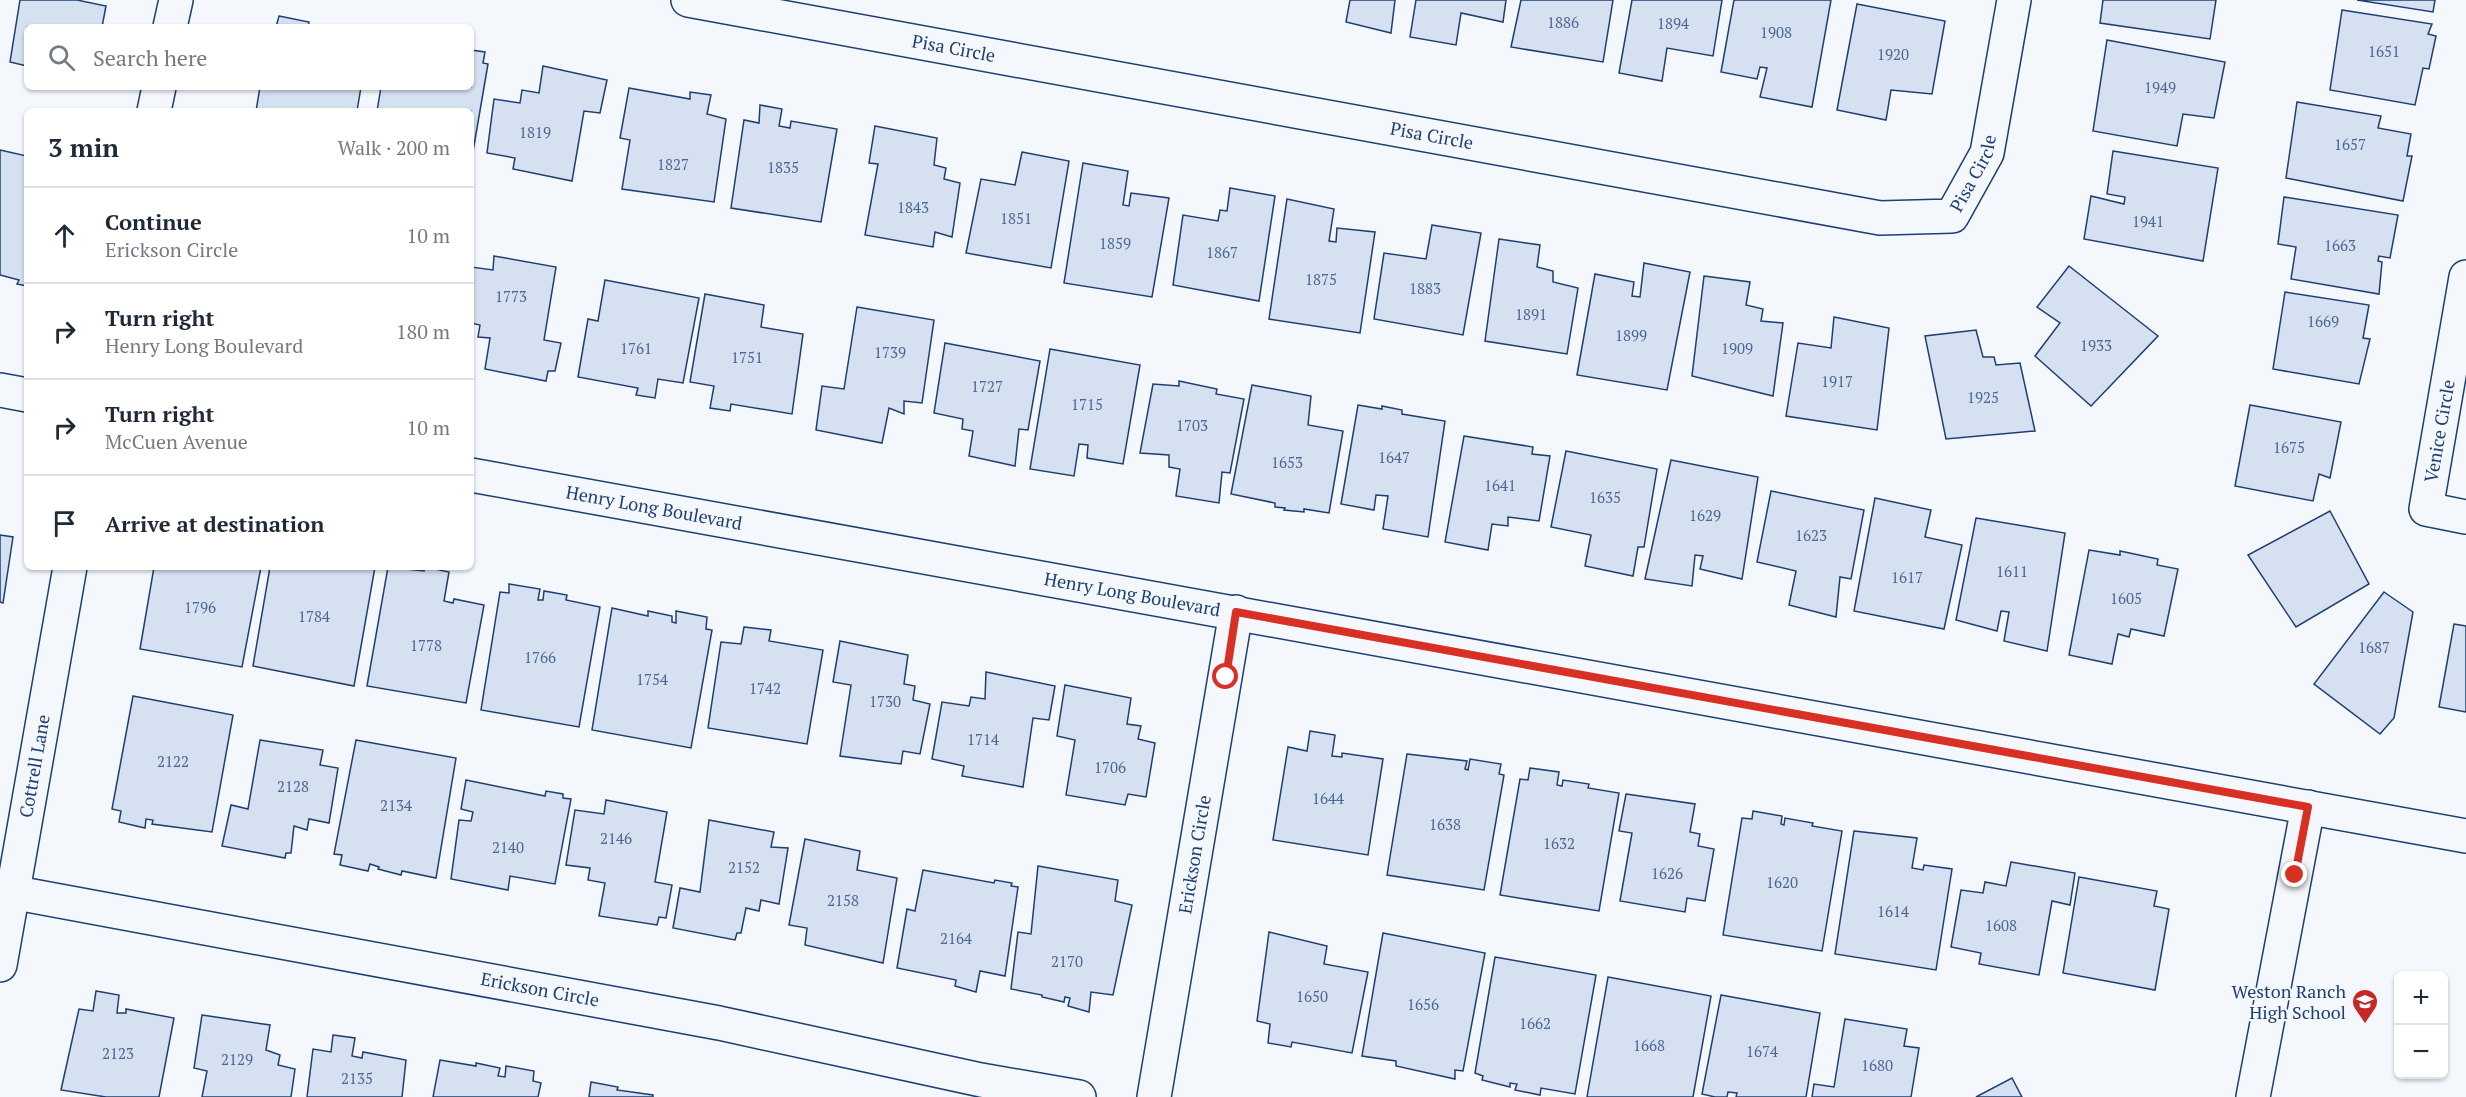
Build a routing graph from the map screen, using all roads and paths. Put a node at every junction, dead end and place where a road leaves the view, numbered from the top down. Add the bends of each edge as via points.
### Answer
1 (176, 0) edge
2 (688, 0) edge
3 (2014, 0) edge
4 (171, 24) edge
5 (158, 90) edge
6 (155, 108) edge
7 (2466, 277) edge
8 (0, 390) edge
9 (24, 394) edge
10 (474, 476) edge
11 (2466, 517) edge
12 (69, 570) edge
13 (1236, 612) junction
14 (2308, 807) junction
15 (2466, 836) edge
16 (7, 891) edge
17 (0, 965) edge
18 (1079, 1097) edge
19 (1154, 1097) edge
20 (2253, 1097) edge

1 - 4 street
2 - 3 street, Pisa Circle via 1880,218 1952,216 1987,153
5 - 6 street
7 - 11 street, Venice Circle via 2426,509
8 - 9 street
10 - 13 street, Henry Long Boulevard
12 - 16 street, Cottrell Lane
13 - 14 street, Henry Long Boulevard
13 - 19 street, Erickson Circle
14 - 15 street, Henry Long Boulevard
14 - 20 street
16 - 17 street, Cottrell Lane
16 - 18 street, Erickson Circle via 718,1023 981,1080

